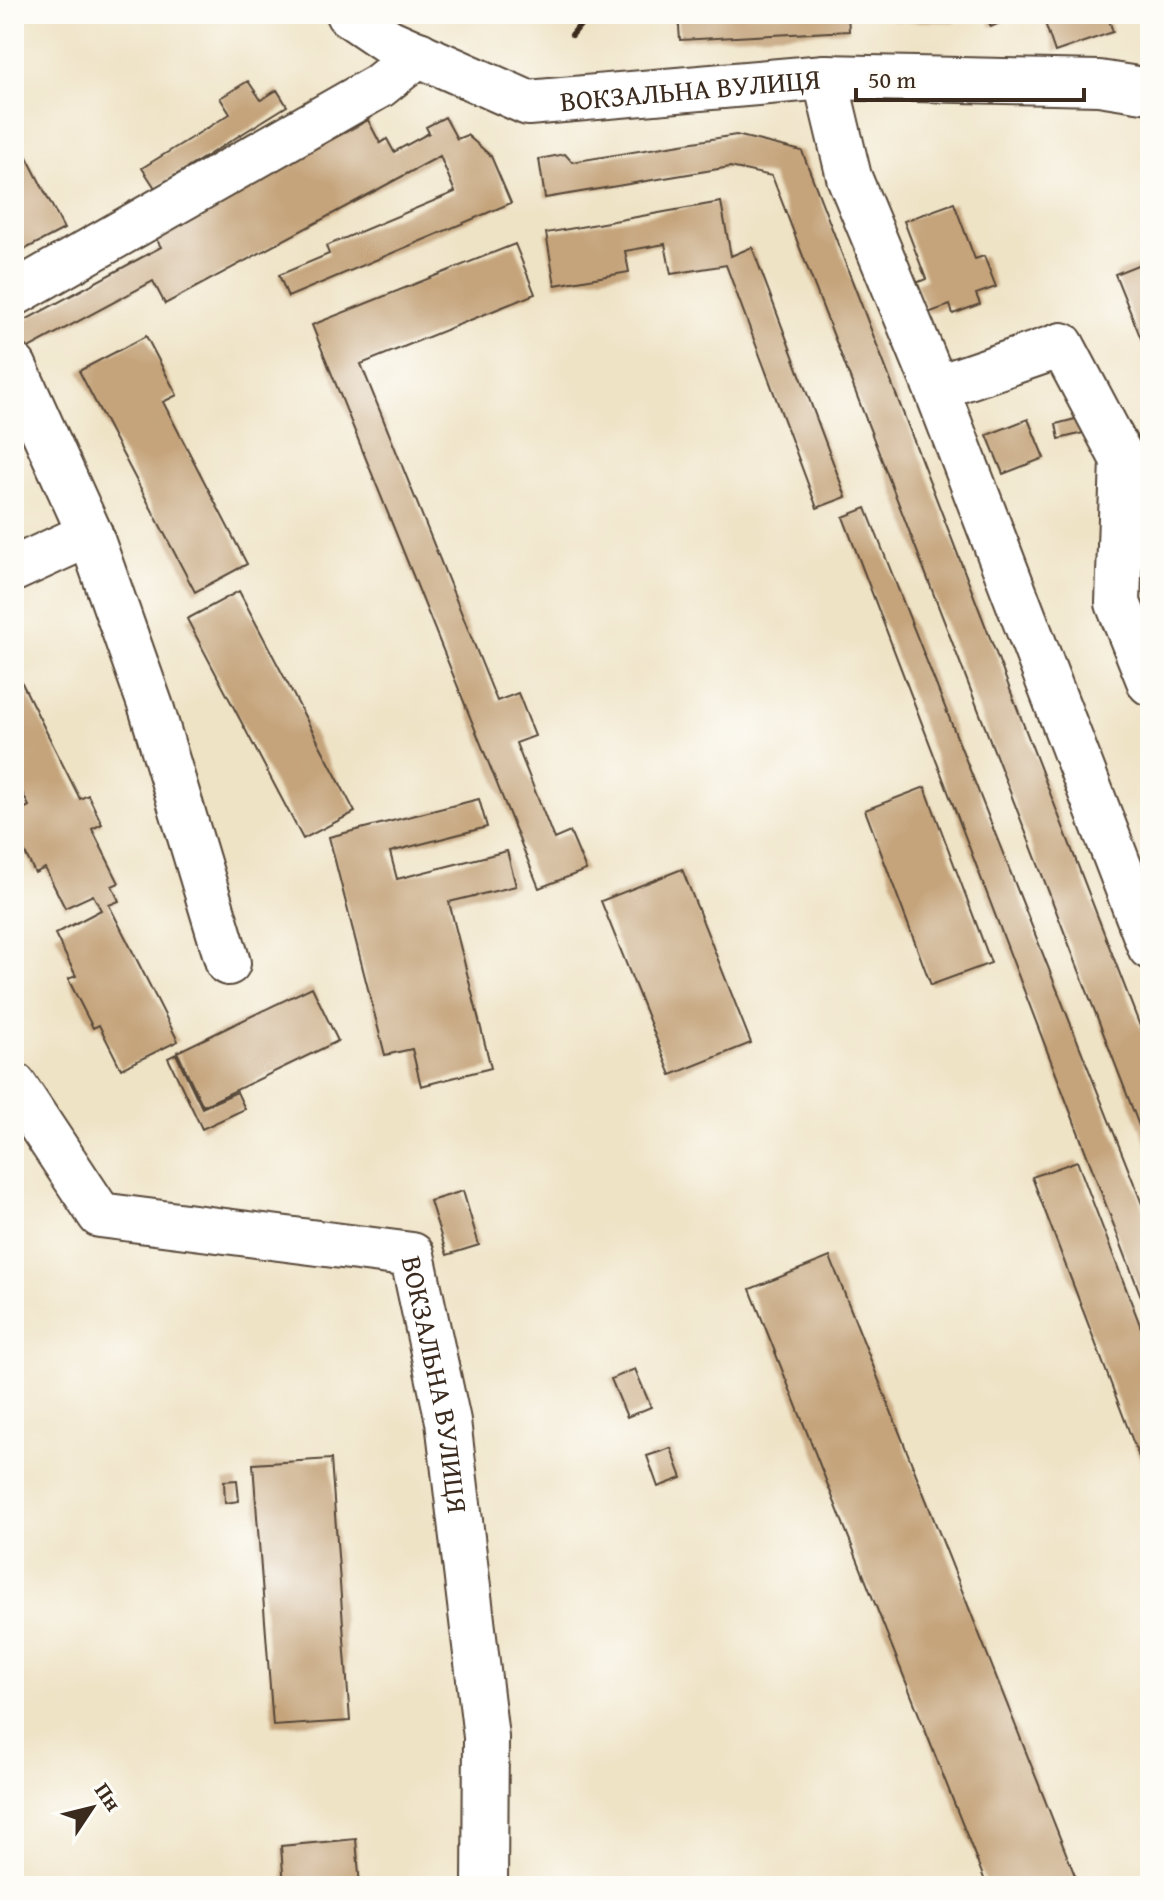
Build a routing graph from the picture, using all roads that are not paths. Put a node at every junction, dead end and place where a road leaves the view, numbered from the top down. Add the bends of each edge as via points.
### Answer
1 (348, 14) edge
2 (419, 54) junction
3 (825, 77) junction
4 (1150, 91) edge
5 (14, 294) edge
6 (14, 366) edge
7 (936, 388) junction
8 (1136, 455) edge
9 (90, 534) junction
10 (14, 569) edge
11 (1150, 683) edge
12 (1150, 947) edge
13 (228, 963) dead end
14 (14, 1085) edge
15 (485, 1886) edge

1 - 2 street, ВОКЗАЛЬНА ВУЛИЦЯ
2 - 3 street, ВОКЗАЛЬНА ВУЛИЦЯ via 528,103
2 - 5 street via 379,86
3 - 4 street, ВОКЗАЛЬНА ВУЛИЦЯ via 1099,83
3 - 7 street via 849,177
6 - 9 street
7 - 8 street via 1062,345
7 - 12 street
8 - 11 street via 1118,603
9 - 10 street
9 - 13 street via 152,710
14 - 15 street, ВОКЗАЛЬНА ВУЛИЦЯ via 100,1215 412,1255 448,1421 486,1737

